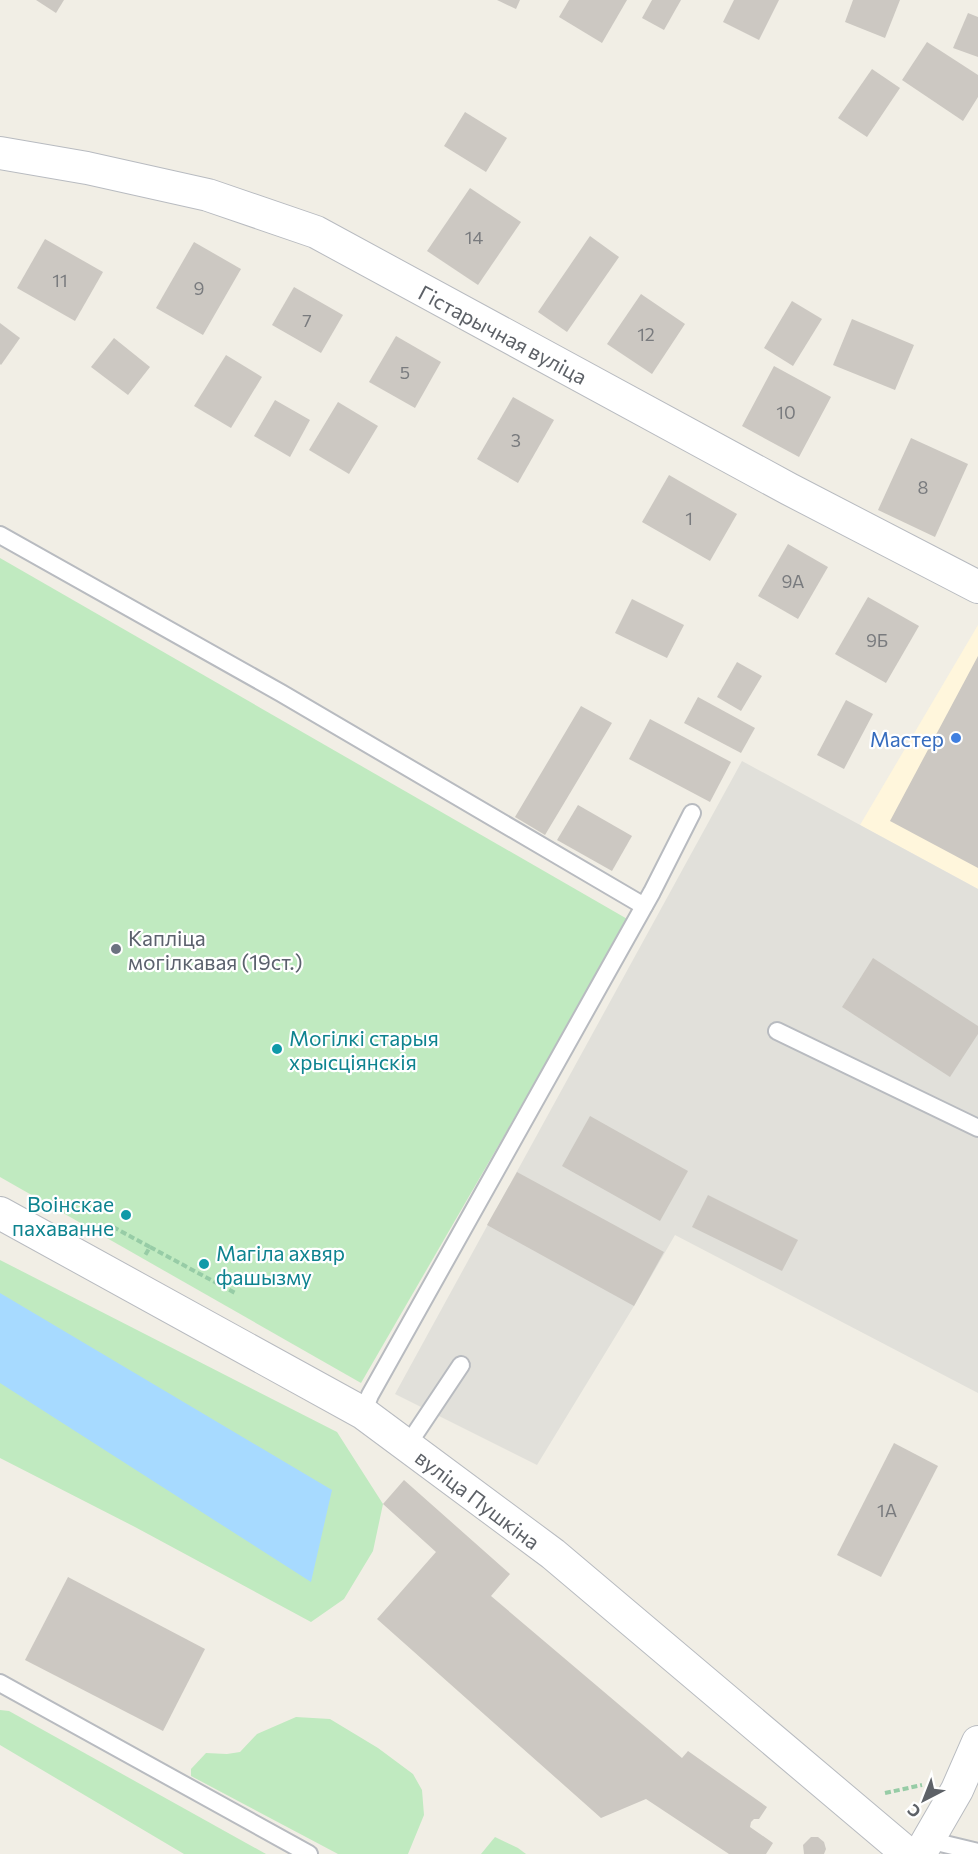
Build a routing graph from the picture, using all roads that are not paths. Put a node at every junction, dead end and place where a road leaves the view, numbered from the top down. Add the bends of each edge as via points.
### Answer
1 (0, 153) edge
2 (0, 535) edge
3 (978, 587) edge
4 (692, 813) dead end
5 (644, 906) junction
6 (777, 1031) dead end
7 (978, 1128) edge
8 (0, 1213) edge
9 (461, 1365) dead end
10 (363, 1413) junction
11 (407, 1446) junction
12 (0, 1683) edge
13 (978, 1742) edge
14 (919, 1849) edge
15 (978, 1852) edge
16 (309, 1854) edge

1 - 3 street, Гістарычная вуліца via 208,195 316,232
2 - 5 lane via 281,693
4 - 5 lane
5 - 10 lane
6 - 7 lane
8 - 10 street, вуліца Пушкіна
9 - 11 lane
10 - 11 street, вуліца Пушкіна
11 - 14 street, вуліца Пушкіна via 553,1554
12 - 16 lane
13 - 14 street via 957,1790
14 - 15 lane

